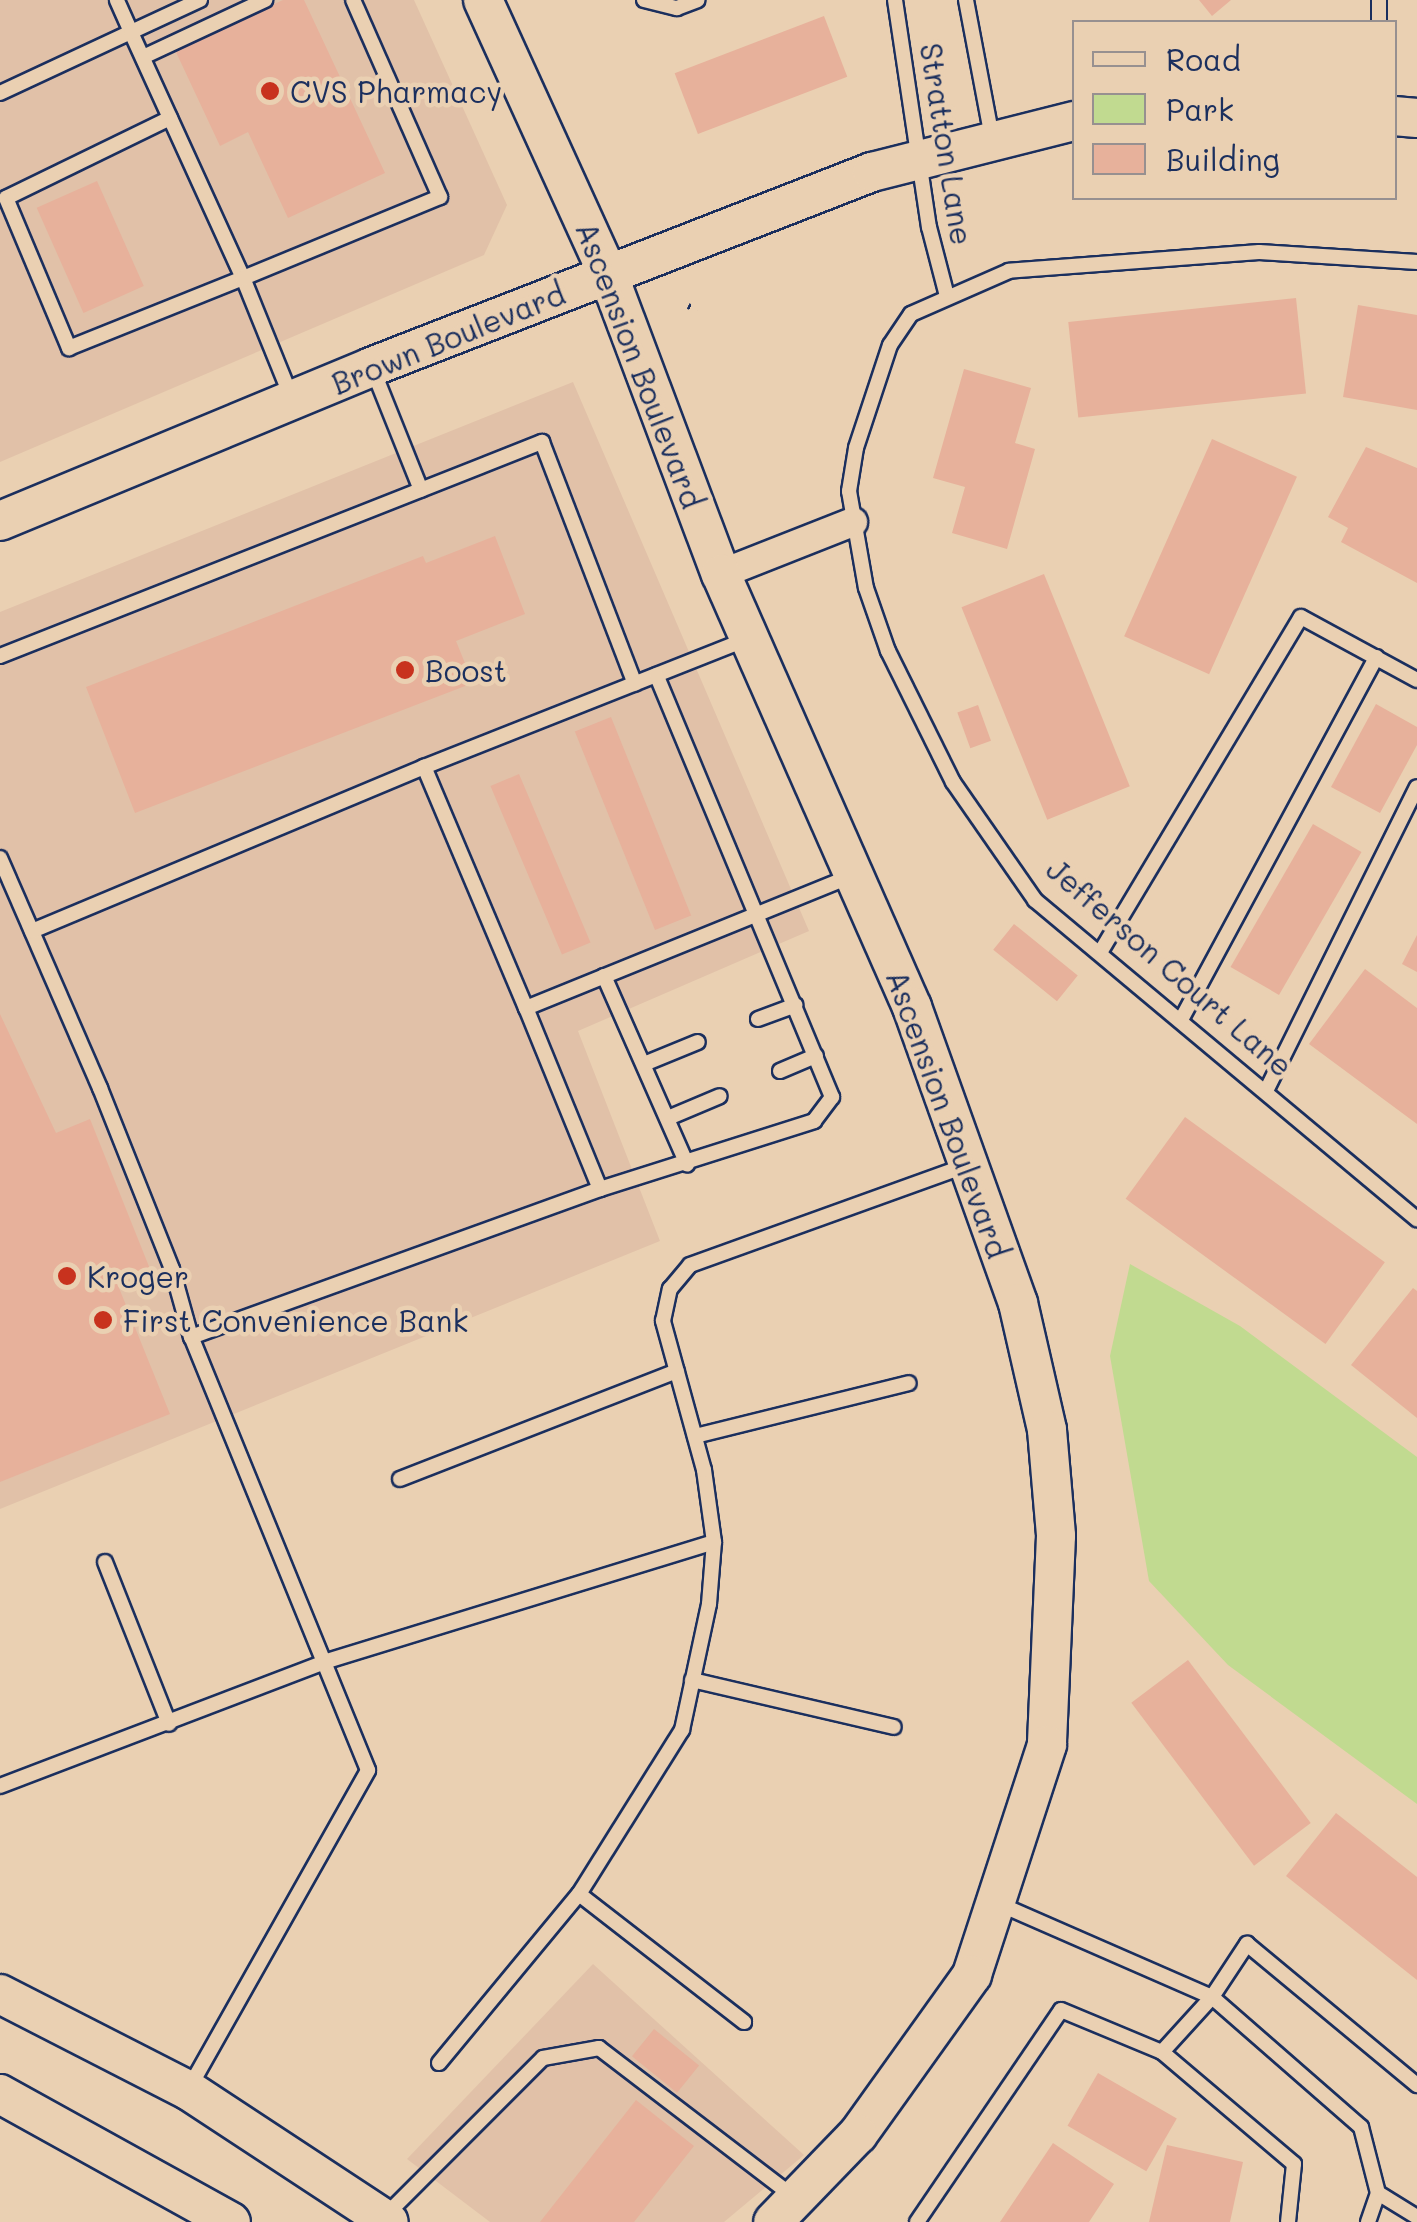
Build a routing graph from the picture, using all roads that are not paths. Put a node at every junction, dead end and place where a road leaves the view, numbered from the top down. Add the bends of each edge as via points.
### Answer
1 (117, 0) edge
2 (200, 0) edge
3 (265, 0) edge
4 (353, 0) edge
5 (483, 0) edge
6 (644, 0) edge
7 (698, 0) edge
8 (895, 0) edge
9 (966, 0) edge
10 (131, 32) junction
11 (143, 57) junction
12 (0, 93) edge
13 (170, 118) junction
14 (1072, 122) edge
15 (992, 139) junction
16 (923, 154) junction
17 (1417, 262) edge
18 (608, 274) junction
19 (242, 278) junction
20 (947, 296) junction
21 (371, 366) junction
22 (292, 400) junction
23 (421, 490) junction
24 (0, 521) edge
25 (853, 522) junction
26 (720, 574) junction
27 (749, 638) junction
28 (0, 656) edge
29 (1376, 657) junction
30 (656, 675) junction
31 (1417, 680) edge
32 (635, 684) junction
33 (424, 768) junction
34 (1417, 787) edge
35 (0, 858) edge
36 (854, 875) junction
37 (760, 912) junction
38 (32, 931) junction
39 (1102, 951) junction
40 (604, 976) junction
41 (796, 1005) junction
42 (526, 1008) junction
43 (1182, 1018) junction
44 (758, 1019) dead end
45 (698, 1042) dead end
46 (816, 1056) junction
47 (644, 1064) junction
48 (780, 1071) dead end
49 (1266, 1091) junction
50 (720, 1096) dead end
51 (668, 1118) junction
52 (687, 1164) junction
53 (968, 1164) junction
54 (600, 1189) junction
55 (1417, 1219) edge
56 (191, 1336) junction
57 (677, 1371) junction
58 (909, 1383) dead end
59 (694, 1436) junction
60 (400, 1479) dead end
61 (714, 1542) junction
62 (105, 1562) dead end
63 (324, 1662) junction
64 (692, 1680) junction
65 (169, 1724) junction
66 (894, 1726) dead end
67 (0, 1786) edge
68 (579, 1894) junction
69 (997, 1904) junction
70 (0, 1994) edge
71 (1212, 1997) junction
72 (744, 2022) dead end
73 (1162, 2052) junction
74 (438, 2063) dead end
75 (1417, 2085) edge
76 (188, 2090) junction
77 (0, 2094) edge
78 (1378, 2194) junction
79 (785, 2210) edge
80 (1417, 2218) edge
81 (386, 2220) edge
82 (231, 2222) edge
83 (917, 2222) edge
84 (1288, 2222) edge
85 (1368, 2222) edge

1 - 10 lane
2 - 10 lane
3 - 11 lane
4 - 19 lane via 440,197
5 - 18 street, Ascension Boulevard
6 - 7 lane via 677,8
8 - 16 lane, Stratton Lane
9 - 15 lane, Stratton Lane
10 - 11 lane
10 - 12 lane
11 - 13 lane
13 - 19 lane
13 - 19 lane via 6,198 69,348
14 - 15 street, Brown Boulevard
15 - 16 street, Brown Boulevard
16 - 18 street, Brown Boulevard
16 - 20 lane, Stratton Lane via 929,227
17 - 20 lane, Jefferson Court Lane via 1260,252 1009,270
18 - 21 street, Brown Boulevard
18 - 26 street, Ascension Boulevard
19 - 22 lane
20 - 25 lane, Jefferson Court Lane via 911,314 890,345 856,448 849,491
21 - 22 street, Brown Boulevard
21 - 23 lane
22 - 24 street, Brown Boulevard
23 - 28 lane
23 - 32 lane via 542,442
25 - 26 street
25 - 39 lane, Jefferson Court Lane via 884,641 953,782 1035,900
26 - 27 street, Ascension Boulevard
27 - 30 lane
27 - 36 street, Ascension Boulevard
29 - 31 lane
29 - 39 lane via 1301,617
29 - 43 lane
30 - 32 lane
30 - 37 lane
32 - 33 lane
33 - 38 lane
33 - 42 lane
34 - 49 lane
35 - 38 lane
36 - 37 lane
36 - 53 street, Ascension Boulevard via 912,1007
37 - 40 lane
37 - 41 lane
38 - 56 lane via 172,1270
39 - 43 lane, Jefferson Court Lane
40 - 42 lane
40 - 47 lane
41 - 44 lane
41 - 46 lane
42 - 54 lane
43 - 49 lane, Jefferson Court Lane
45 - 47 lane
46 - 48 lane
46 - 52 lane via 832,1097 814,1120
47 - 51 lane
49 - 55 lane, Jefferson Court Lane
50 - 51 lane
51 - 52 lane
52 - 54 lane
53 - 57 lane via 690,1265 670,1290 664,1321
53 - 69 street, Ascension Boulevard via 1018,1303 1047,1430 1056,1536 1047,1745
54 - 56 lane
56 - 63 lane
57 - 59 lane
57 - 60 lane
58 - 59 lane
59 - 61 lane
61 - 63 lane
61 - 64 lane
62 - 65 lane
63 - 65 lane
63 - 76 lane via 368,1770
64 - 66 lane
64 - 68 lane via 682,1730
65 - 67 lane
68 - 72 lane
68 - 74 lane
69 - 71 lane
69 - 79 street, Ascension Boulevard via 972,1975 945,2020 858,2134
70 - 76 street via 109,2044
71 - 73 lane
71 - 75 lane via 1248,1944
71 - 78 lane via 1361,2127
73 - 83 lane via 1061,2010
73 - 84 lane via 1294,2164
76 - 81 street
77 - 82 street
78 - 80 lane
78 - 85 lane
79 - 81 lane via 598,2048 543,2058

